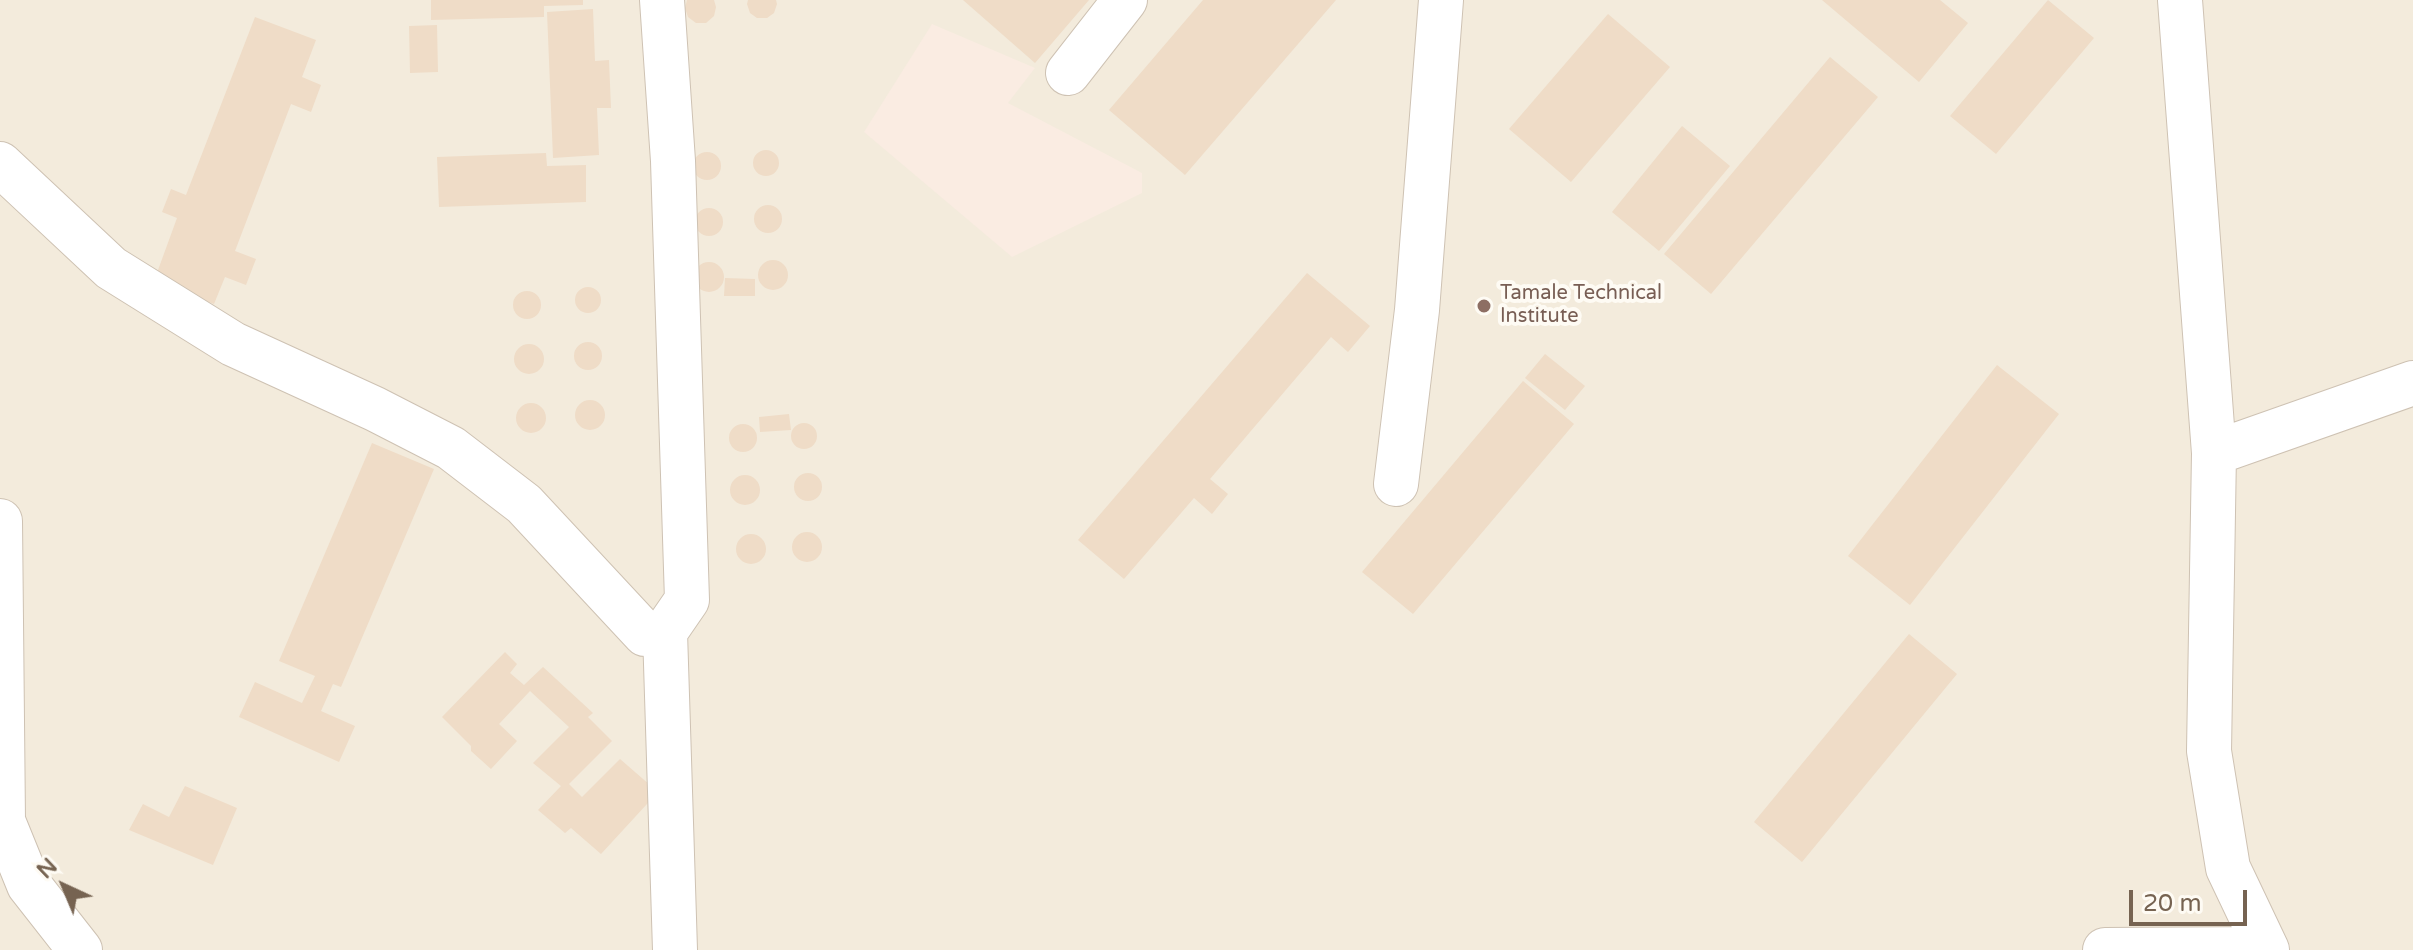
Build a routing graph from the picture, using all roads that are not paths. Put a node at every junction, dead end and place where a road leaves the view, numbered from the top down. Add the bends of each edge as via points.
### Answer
1 (662, 0) edge
2 (1125, 0) edge
3 (1441, 0) edge
4 (2180, 0) edge
5 (1068, 73) dead end
6 (0, 164) edge
7 (2413, 383) edge
8 (2214, 453) junction
9 (1396, 484) dead end
10 (0, 521) edge
11 (0, 581) edge
12 (665, 632) junction
13 (2267, 949) edge
14 (80, 950) edge
15 (675, 950) edge
16 (2105, 950) edge

1 - 12 street via 673,161 687,600
2 - 5 street
3 - 9 street via 1417,310
4 - 8 street
6 - 12 street via 125,277 233,344 451,448 524,504 645,634
7 - 8 street
8 - 13 street via 2209,751 2228,868
10 - 11 street
11 - 14 street via 3,821 29,885
12 - 15 street
13 - 16 street

